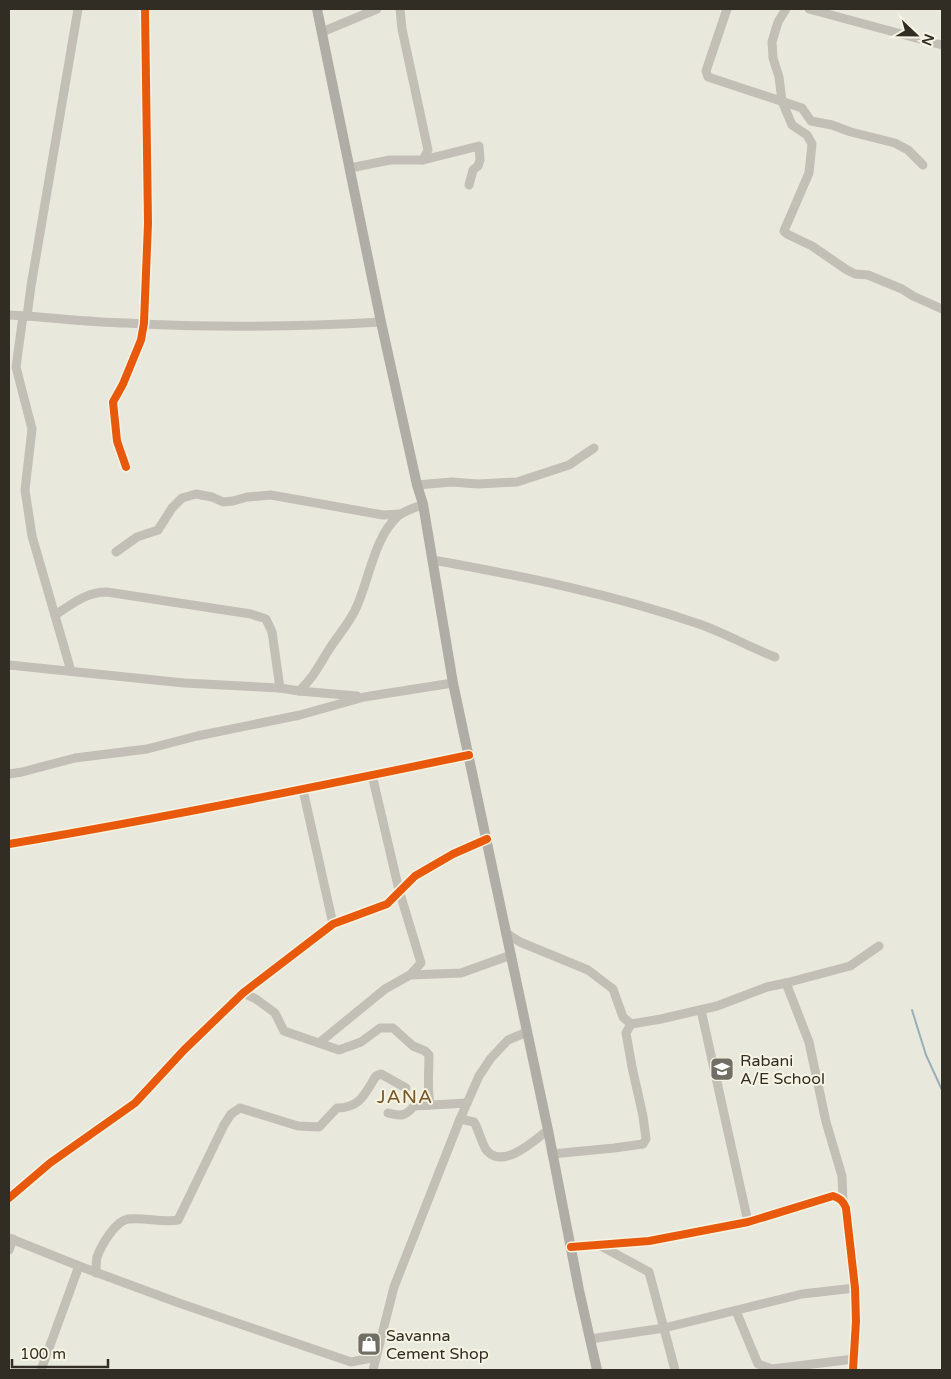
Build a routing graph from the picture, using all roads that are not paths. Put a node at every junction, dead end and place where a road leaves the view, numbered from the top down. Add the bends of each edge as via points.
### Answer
1 (78, 9) edge
2 (145, 9) edge
3 (317, 9) edge
4 (377, 9) edge
5 (400, 9) edge
6 (728, 9) edge
7 (786, 9) edge
8 (810, 9) edge
9 (322, 32) junction
10 (942, 45) edge
11 (782, 101) junction
12 (423, 160) junction
13 (923, 165) dead end
14 (350, 168) junction
15 (469, 185) dead end
16 (942, 309) edge
17 (9, 315) edge
18 (25, 316) junction
19 (381, 322) junction
20 (144, 324) junction
21 (594, 448) dead end
22 (126, 467) dead end
23 (417, 485) junction
24 (423, 504) junction
25 (400, 514) junction
26 (116, 552) dead end
27 (433, 560) junction
28 (55, 615) junction
29 (775, 657) dead end
30 (9, 665) edge
31 (71, 671) junction
32 (453, 683) junction
33 (280, 688) junction
34 (299, 691) junction
35 (364, 697) junction
36 (469, 755) junction
37 (9, 774) edge
38 (372, 775) junction
39 (302, 790) junction
40 (487, 839) junction
41 (9, 844) edge
42 (399, 890) junction
43 (333, 924) junction
44 (506, 933) junction
45 (879, 946) dead end
46 (511, 955) junction
47 (410, 975) junction
48 (786, 983) junction
49 (243, 993) junction
50 (701, 1010) junction
51 (631, 1024) junction
52 (527, 1032) junction
53 (319, 1042) junction
54 (406, 1088) dead end
55 (467, 1102) junction
56 (430, 1105) junction
57 (388, 1113) dead end
58 (460, 1119) junction
59 (548, 1130) junction
60 (552, 1154) junction
61 (9, 1198) edge
62 (843, 1202) junction
63 (748, 1222) junction
64 (11, 1238) edge
65 (599, 1245) junction
66 (571, 1247) junction
67 (9, 1250) edge
68 (79, 1266) junction
69 (96, 1273) junction
70 (855, 1288) junction
71 (736, 1311) junction
72 (664, 1328) junction
73 (590, 1339) junction
74 (376, 1357) junction
75 (854, 1359) junction
76 (758, 1367) edge
77 (41, 1370) edge
78 (373, 1370) edge
79 (597, 1370) edge
80 (675, 1370) edge
81 (853, 1370) edge

1 - 18 street
2 - 20 street via 148,223
3 - 9 main road
4 - 9 street
5 - 12 street via 428,150
6 - 11 street via 706,71 708,77
7 - 11 street via 772,42
8 - 10 street
9 - 14 main road
11 - 13 street via 802,108 811,121 895,143 908,150
11 - 16 street via 792,126 808,135 812,144 809,173 784,231 855,274 868,275 902,288
12 - 14 street via 390,160
12 - 15 street via 479,146 480,160
14 - 19 main road
17 - 18 street
18 - 20 street
18 - 28 street via 16,367 32,429 25,490 32,536
19 - 20 street
19 - 23 main road
20 - 22 street via 141,340 113,402 117,441
21 - 23 street via 569,465 517,482
23 - 24 main road
24 - 25 street
24 - 27 main road
25 - 26 street via 383,515 271,495 223,502 196,494 182,498 158,530 137,538
25 - 34 street via 388,528 357,607 320,666
27 - 29 street via 619,598 698,623
27 - 32 main road
28 - 31 street
28 - 33 street via 95,592 251,614 266,619 272,632
30 - 31 street
31 - 33 street via 184,683
32 - 35 street
32 - 36 main road
33 - 34 street
34 - 35 street
35 - 37 street via 300,715 147,749 75,758
36 - 38 street
36 - 40 main road
38 - 39 street
38 - 42 street
39 - 41 street
39 - 43 street
40 - 42 street via 414,876
40 - 44 main road
42 - 43 street via 387,904
42 - 47 street via 421,963
43 - 49 street
44 - 46 main road
44 - 51 street via 588,970 613,988 623,1017
45 - 48 street via 850,966
46 - 47 street via 461,973
46 - 52 main road
47 - 53 street via 385,988
48 - 50 street
48 - 62 street via 809,1042 826,1122 842,1176
49 - 53 street via 275,1013 284,1031
49 - 61 street via 135,1103 50,1163
50 - 51 street
50 - 63 street
51 - 60 street via 626,1033 643,1116 644,1144
52 - 55 street via 508,1040 492,1058
52 - 59 main road
53 - 56 street via 339,1050 361,1042 380,1028 392,1028 413,1046 430,1055 427,1087
54 - 69 street via 381,1074 376,1076 358,1104 337,1108 319,1127 298,1126 240,1108 224,1124 178,1220 125,1219 109,1233 97,1258
55 - 56 street
55 - 58 street
56 - 57 street via 414,1106 408,1114 400,1116
58 - 59 street via 474,1122 486,1150 507,1157
58 - 74 street via 394,1287
59 - 60 main road
60 - 66 main road
62 - 63 street via 833,1196
62 - 70 street
63 - 65 street via 649,1241
64 - 67 street
64 - 68 street
65 - 66 street
65 - 72 street via 649,1272
66 - 73 main road
68 - 69 street
68 - 77 street
69 - 74 street via 351,1362
70 - 71 street via 802,1294
70 - 75 street
71 - 72 street
71 - 76 street
72 - 73 street
72 - 80 street
73 - 79 main road
74 - 78 street
75 - 76 street via 772,1369
75 - 81 street

